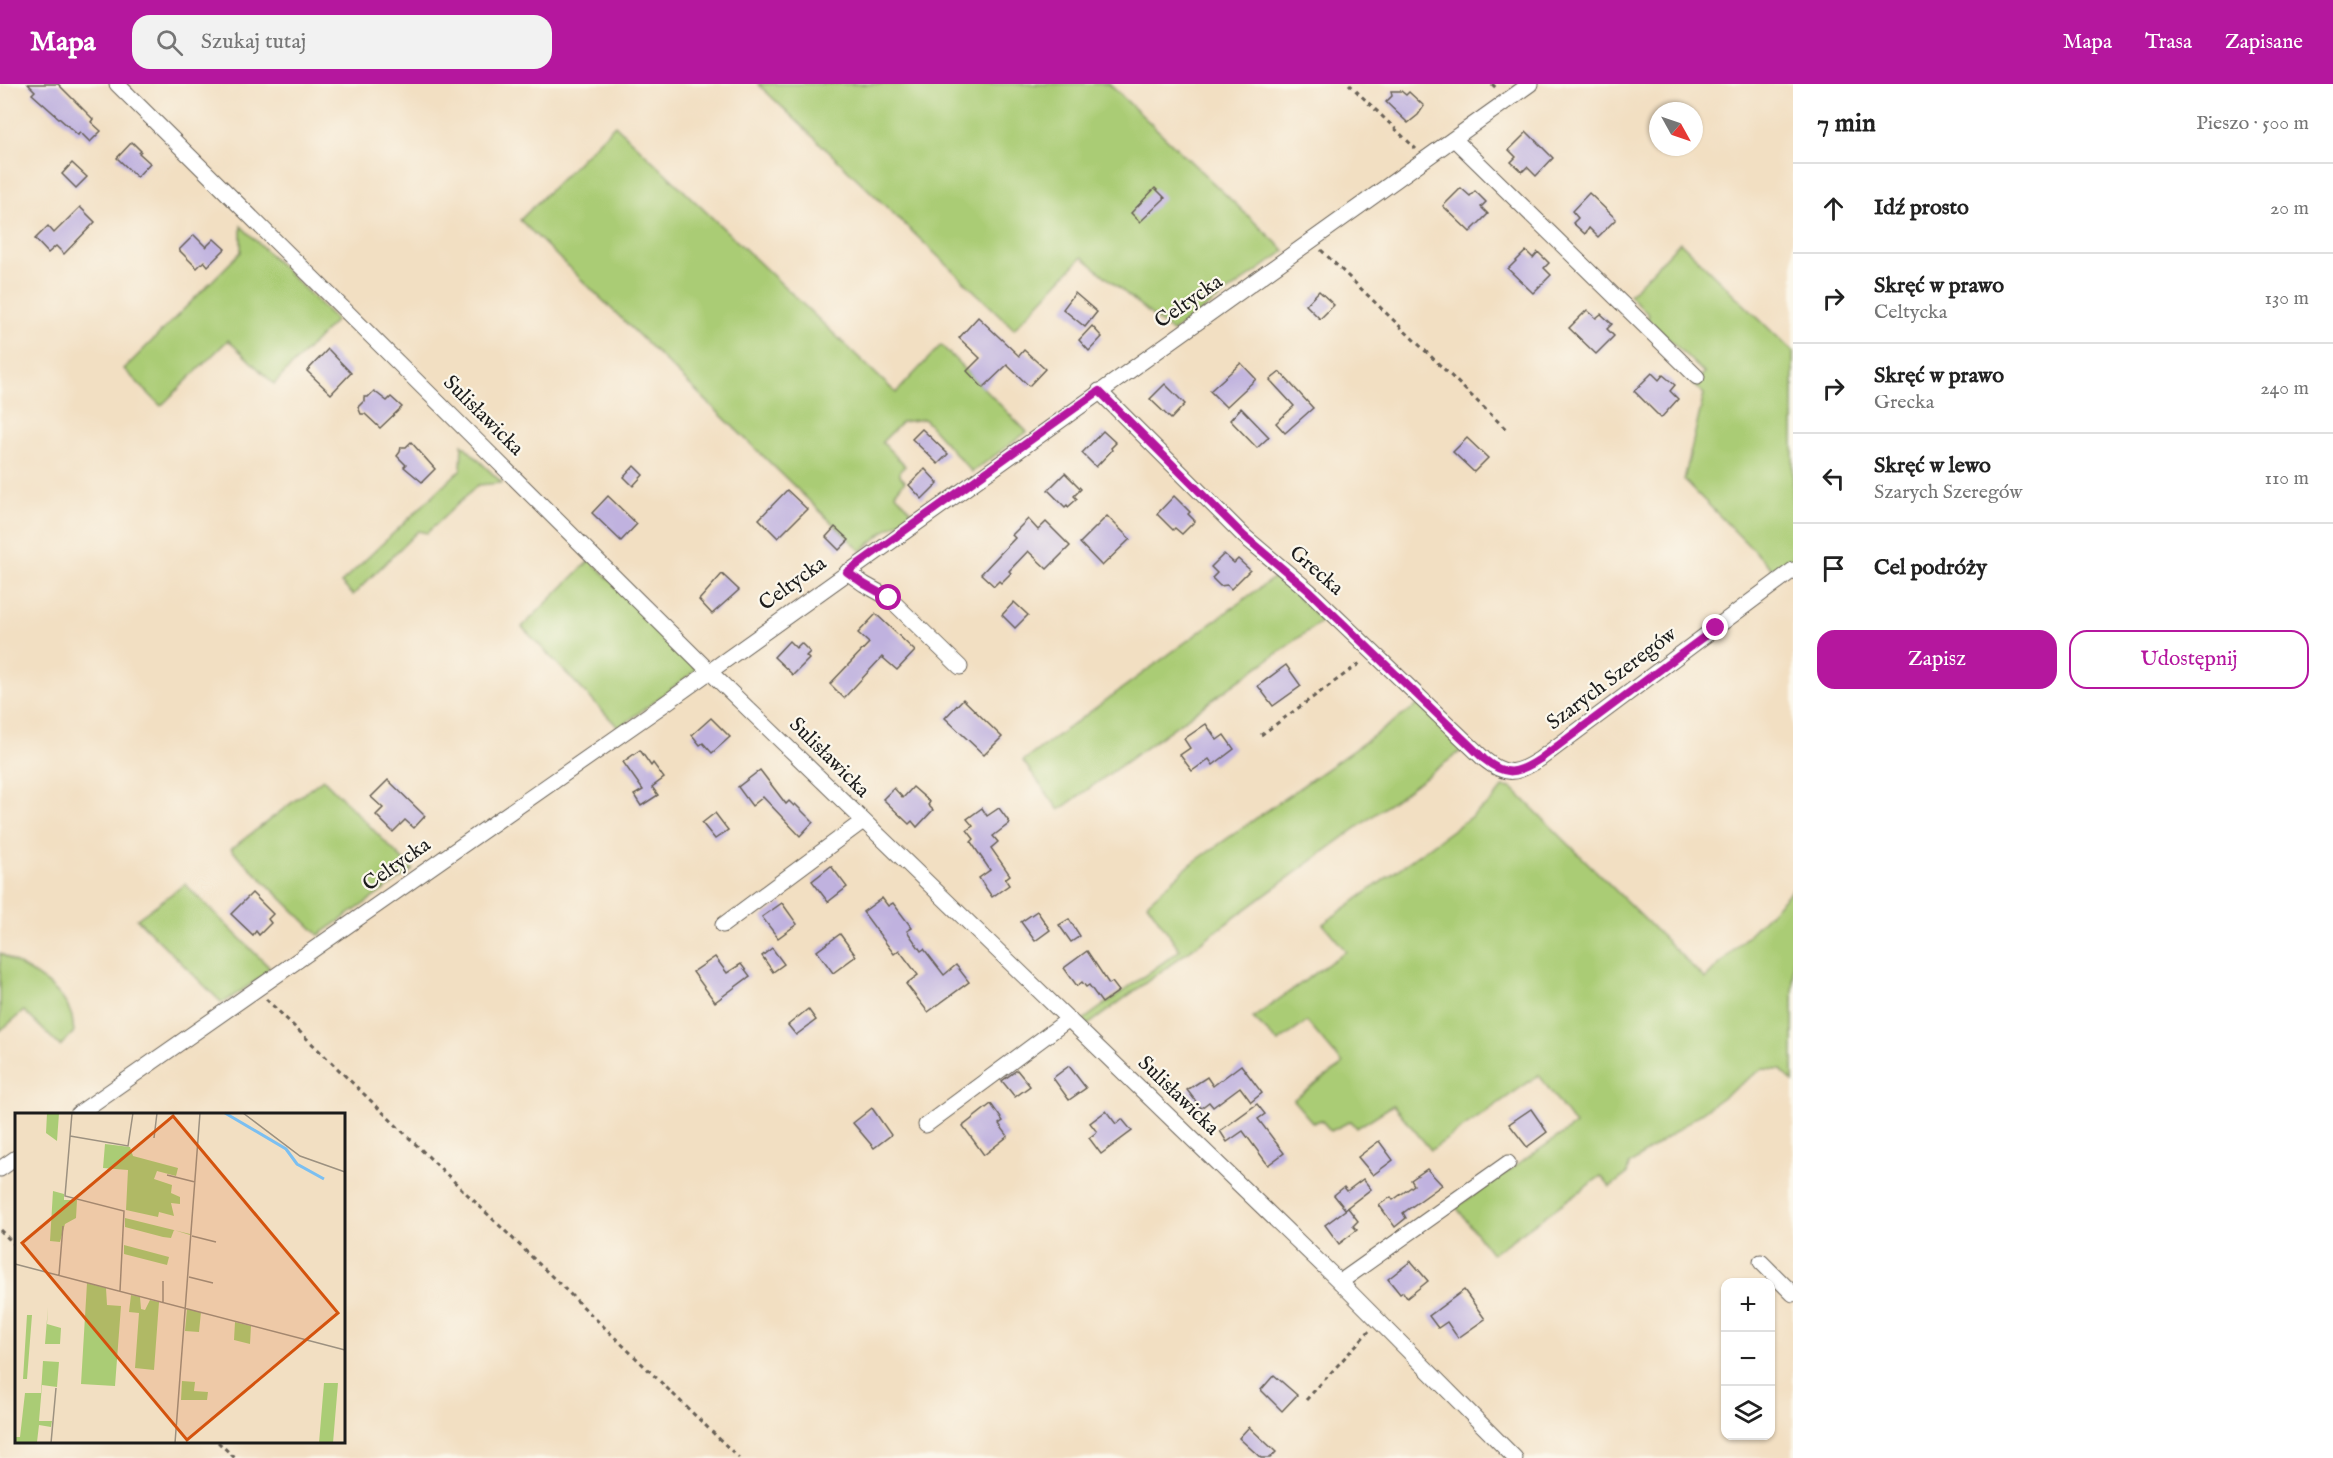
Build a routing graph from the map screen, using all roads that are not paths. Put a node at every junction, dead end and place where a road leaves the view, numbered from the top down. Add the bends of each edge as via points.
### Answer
1 (117, 84) edge
2 (1530, 84) edge
3 (1454, 139) junction
4 (1697, 377) dead end
5 (1099, 391) junction
6 (1793, 570) edge
7 (847, 572) junction
8 (960, 667) dead end
9 (709, 670) junction
10 (1511, 772) joint
11 (863, 821) junction
12 (723, 925) dead end
13 (1069, 1019) junction
14 (79, 1113) edge
15 (926, 1125) dead end
16 (15, 1159) edge
17 (1508, 1163) dead end
18 (0, 1169) edge
19 (1761, 1262) dead end
20 (1340, 1282) junction
21 (1793, 1294) edge
22 (1515, 1458) edge

1 - 9 street, Sulisławicka
2 - 3 street, Celtycka
3 - 4 street
3 - 5 street, Celtycka
5 - 7 street, Celtycka
5 - 10 street, Grecka via 1244,536 1308,590 1484,759
6 - 10 street, Szarych Szeregów via 1540,759
7 - 8 street via 889,598
7 - 9 street, Celtycka
9 - 11 street, Sulisławicka
9 - 14 street, Celtycka
11 - 12 street
11 - 13 street, Sulisławicka
13 - 15 street
13 - 20 street, Sulisławicka
16 - 18 street
17 - 20 street
19 - 21 street
20 - 22 street, Sulisławicka

